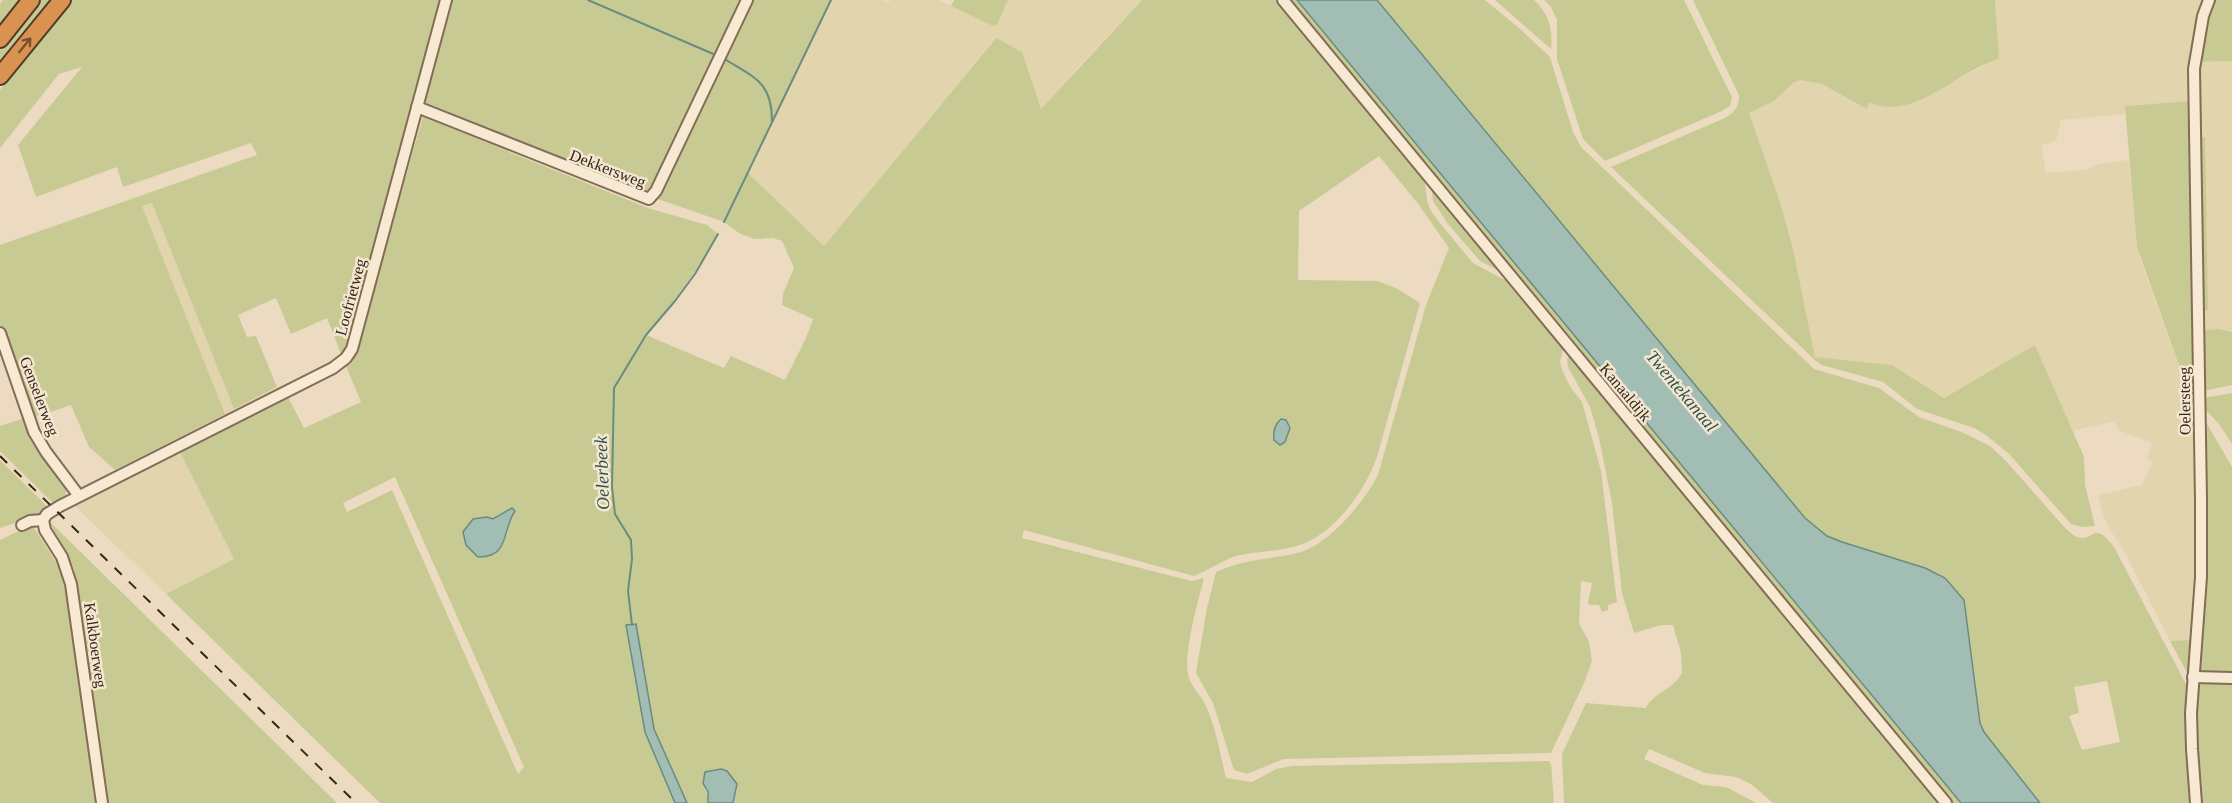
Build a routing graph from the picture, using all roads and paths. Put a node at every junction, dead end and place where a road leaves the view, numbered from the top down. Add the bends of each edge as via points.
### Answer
1 (31, 0) edge
2 (62, 0) edge
3 (446, 0) edge
4 (747, 0) edge
5 (1283, 0) edge
6 (2209, 0) edge
7 (0, 39) edge
8 (0, 76) edge
9 (417, 108) junction
10 (0, 333) edge
11 (79, 496) junction
12 (43, 520) junction
13 (22, 525) dead end
14 (2193, 677) junction
15 (2232, 678) edge
16 (102, 803) edge
17 (1946, 803) edge
18 (2196, 803) edge

1 - 7 highway
8 -> 2 highway
3 - 9 street, Loofrietweg
4 - 9 street, Dekkersweg via 657,191 649,199
5 - 17 street, Kanaaldijk
6 - 14 street, Oelersteeg via 2194,69 2201,555
9 - 11 street, Loofrietweg via 352,349 346,358
10 - 11 street, Genselerweg via 34,432
11 - 12 street, Loofrietweg
12 - 13 street
12 - 16 street, Kalkboerweg via 67,568 75,602
14 - 15 street
14 - 18 street, Oelersteeg

